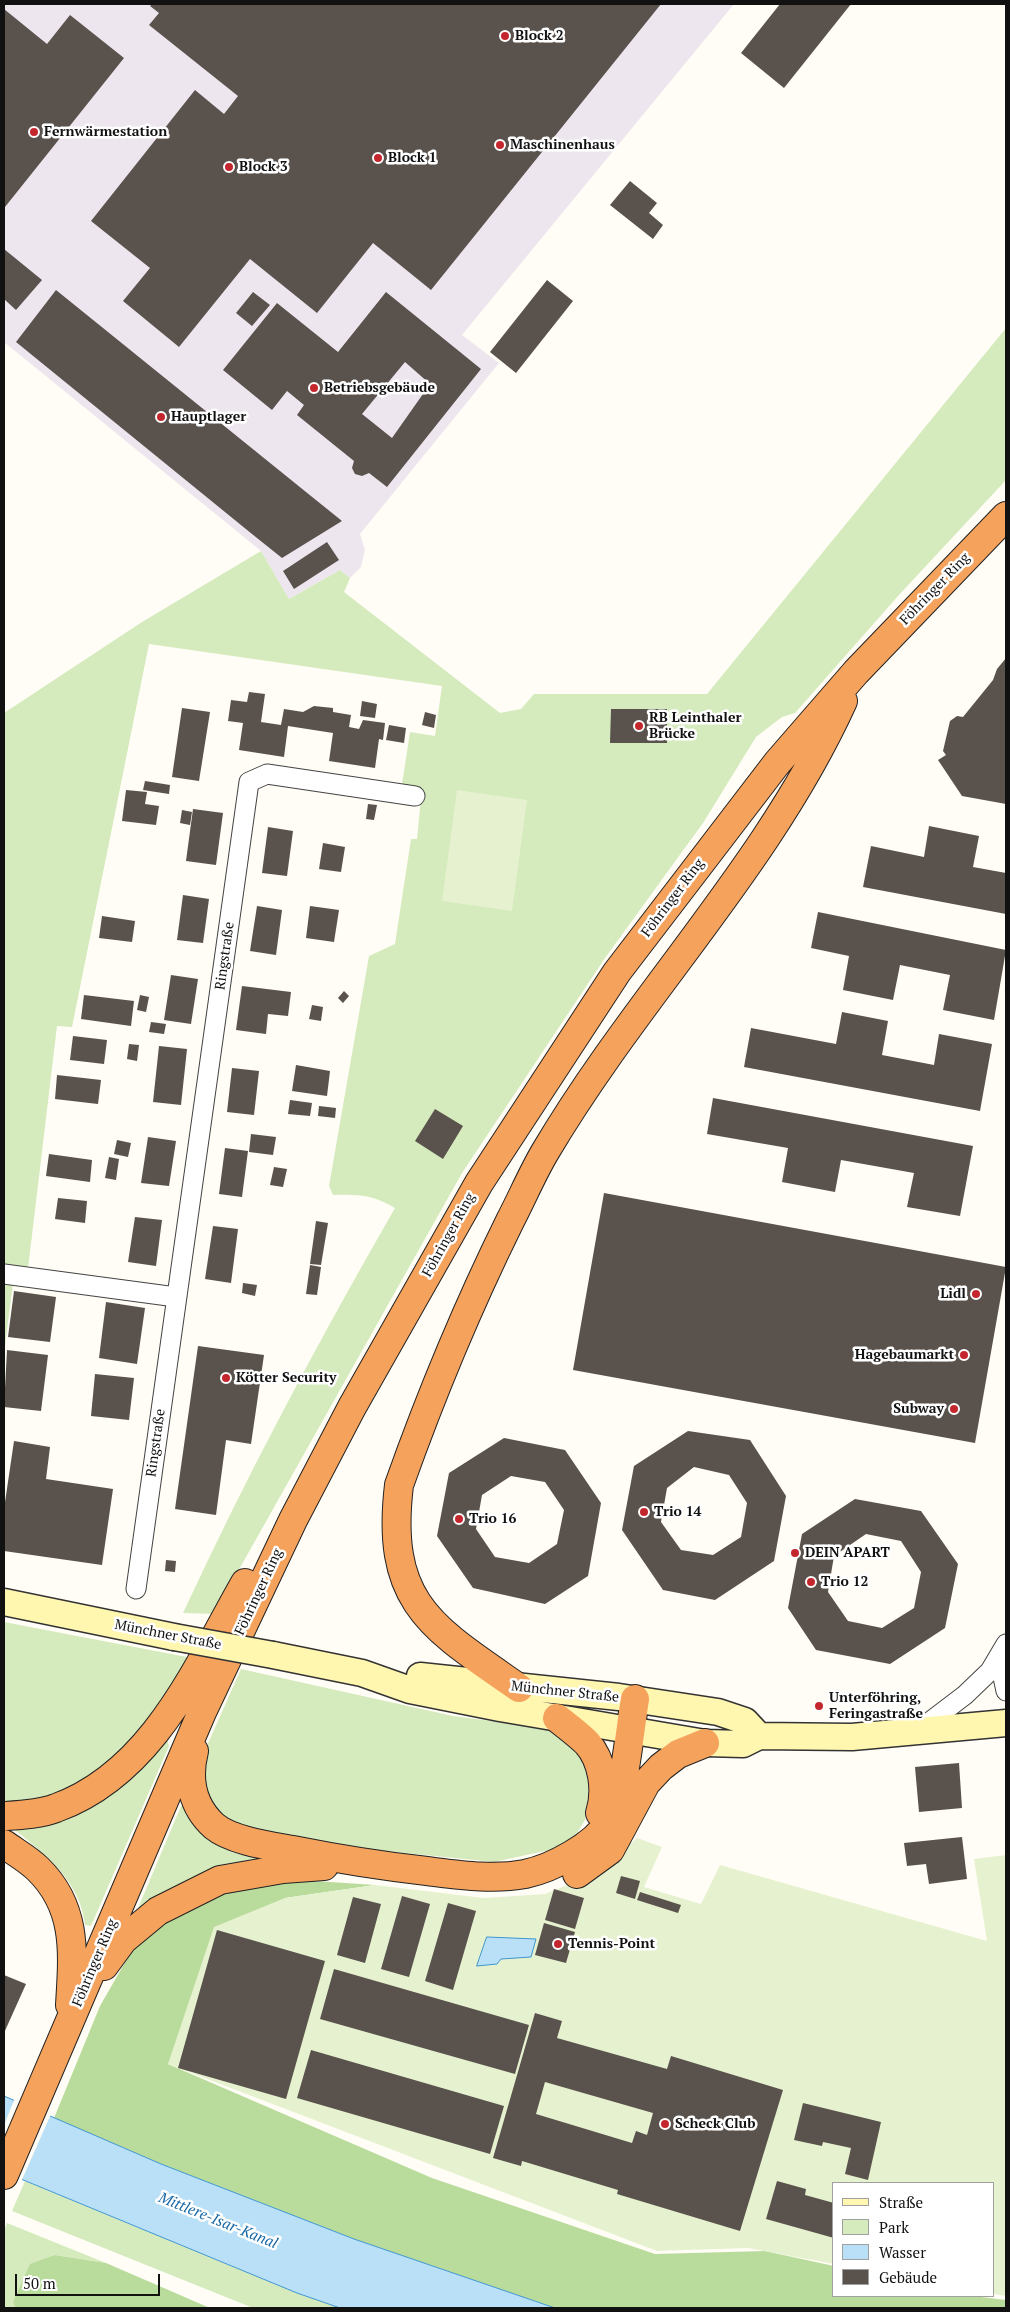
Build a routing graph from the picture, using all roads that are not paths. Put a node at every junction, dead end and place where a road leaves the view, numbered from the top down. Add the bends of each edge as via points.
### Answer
1 (1006, 516) edge
2 (856, 672) junction
3 (415, 796) dead end
4 (4, 1274) edge
5 (176, 1297) junction
6 (292, 1520) junction
7 (136, 1589) dead end
8 (4, 1602) edge
9 (1006, 1644) edge
10 (1006, 1660) edge
11 (362, 1673) junction
12 (519, 1688) junction
13 (1006, 1691) edge
14 (634, 1699) junction
15 (202, 1712) junction
16 (557, 1718) junction
17 (1006, 1723) edge
18 (630, 1732) junction
19 (914, 1733) junction
20 (759, 1736) junction
21 (705, 1743) junction
22 (4, 1816) edge
23 (591, 1841) junction
24 (4, 1844) edge
25 (357, 1863) junction
26 (473, 1876) junction
27 (84, 1990) junction
28 (68, 2027) junction
29 (4, 2175) edge

1 - 2 highway, Föhringer Ring
2 - 6 highway, Föhringer Ring via 777,763 720,836 617,972 547,1077 479,1183
2 - 12 highway via 821,748 755,854 622,1036 545,1152 480,1282 399,1485 395,1521 399,1559 408,1588 423,1614 447,1638
3 - 5 street, Ringstraße via 267,774 249,782
4 - 5 street
5 - 7 street, Ringstraße
6 - 15 highway, Föhringer Ring
6 - 22 highway via 247,1579 170,1714 135,1756 85,1796 54,1809
8 - 11 main road, Münchner Straße, bridge
9 - 19 street via 990,1670 965,1695
10 - 13 street via 1003,1677
11 - 12 main road, Münchner Straße
11 - 16 main road, Münchner Straße via 410,1690
12 - 14 main road, Münchner Straße
14 - 18 highway
14 - 20 main road, Münchner Straße via 718,1712 745,1721
15 - 25 highway via 191,1762 191,1790 201,1812 216,1827 259,1843
15 - 27 highway, Föhringer Ring
16 - 18 main road, Münchner Straße
16 - 23 highway via 588,1744 602,1773 604,1803
17 - 19 main road, Münchner Straße
18 - 21 main road, Münchner Straße
18 - 23 highway via 619,1794 610,1821
19 - 20 main road, Münchner Straße via 852,1737
20 - 21 main road, Münchner Straße via 742,1744
21 - 26 highway via 678,1754 661,1767 646,1783 610,1850 571,1878 534,1886 492,1888
23 - 26 highway via 564,1860 526,1873
24 - 28 highway via 38,1868 60,1896 70,1927 73,1959
25 - 26 highway
25 - 27 highway via 283,1869 220,1880 158,1911 123,1940
27 - 28 highway, Föhringer Ring
28 - 29 highway, Föhringer Ring

